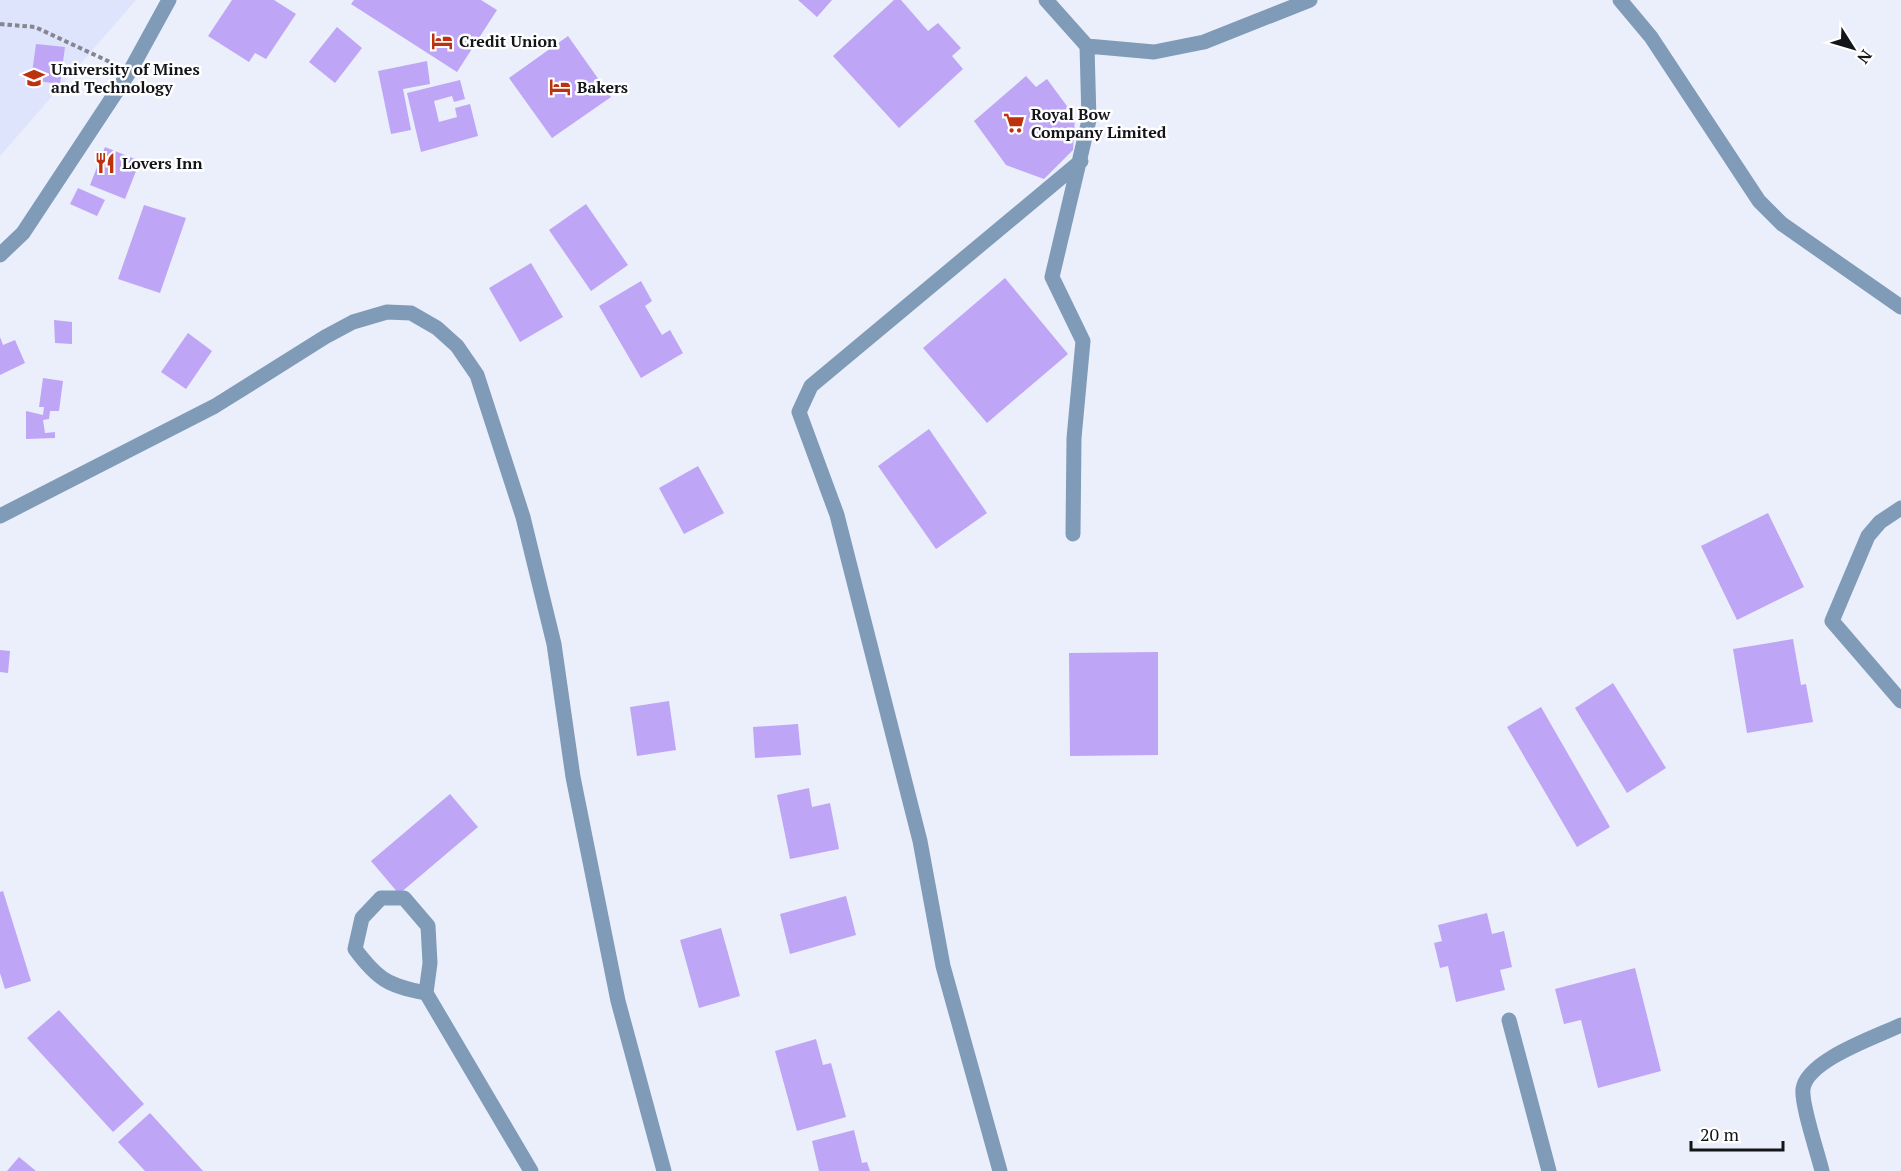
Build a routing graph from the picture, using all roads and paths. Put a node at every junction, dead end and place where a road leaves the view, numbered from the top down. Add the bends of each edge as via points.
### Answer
1 (169, 0) edge
2 (1046, 0) edge
3 (1310, 0) edge
4 (1620, 0) edge
5 (0, 24) edge
6 (1087, 46) junction
7 (130, 71) junction
8 (1081, 161) junction
9 (0, 255) edge
10 (1901, 307) edge
11 (1901, 508) edge
12 (0, 516) edge
13 (1073, 534) dead end
14 (1901, 701) edge
15 (426, 993) junction
16 (1509, 1020) dead end
17 (1901, 1025) edge
18 (531, 1171) edge
19 (664, 1171) edge
20 (1000, 1171) edge
21 (1550, 1171) edge
22 (1822, 1171) edge

1 - 7 street
2 - 6 street
3 - 6 street via 1204,42 1154,52
4 - 10 street via 1651,37 1759,201 1782,224
5 - 7 path via 35,27
6 - 8 street via 1089,120
7 - 9 street via 23,233
8 - 13 street via 1052,277 1083,341 1074,438
8 - 20 street via 811,386 799,412 837,514 920,842 943,966
11 - 14 street via 1868,536 1832,621
12 - 19 street via 215,406 354,322 387,312 411,313 457,346 477,375 523,517 554,644 573,777 618,1001
15 - 15 street via 395,987 374,974 356,949 362,918 381,898 404,898 428,926 430,963
15 - 18 street
16 - 21 street
17 - 22 street via 1824,1062 1809,1074 1803,1091

